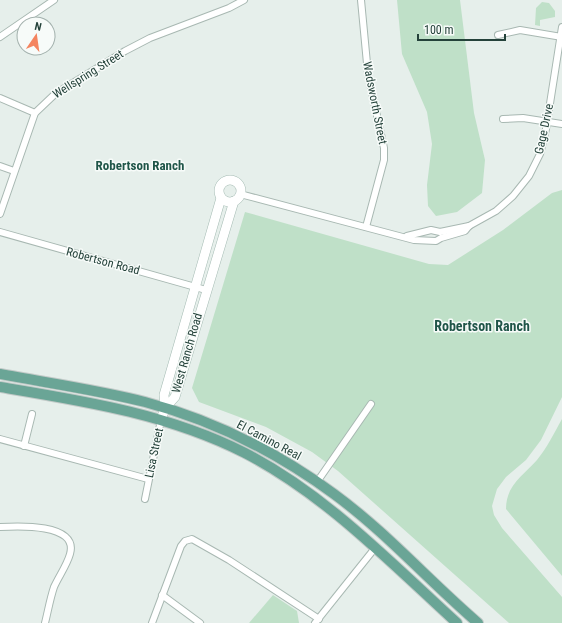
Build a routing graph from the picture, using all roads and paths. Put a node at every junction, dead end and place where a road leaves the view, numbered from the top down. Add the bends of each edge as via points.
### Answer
1 (54, 0) edge
2 (244, 0) edge
3 (361, 0) edge
4 (562, 27) edge
5 (498, 36) dead end
6 (561, 36) edge
7 (0, 37) edge
8 (0, 98) edge
9 (35, 113) junction
10 (503, 120) dead end
11 (547, 121) junction
12 (562, 124) edge
13 (0, 166) edge
14 (14, 171) junction
15 (240, 194) junction
16 (221, 198) junction
17 (234, 201) junction
18 (0, 214) edge
19 (366, 227) junction
20 (0, 232) edge
21 (440, 235) junction
22 (407, 236) junction
23 (195, 287) junction
24 (206, 290) junction
25 (0, 374) edge
26 (0, 387) edge
27 (371, 404) dead end
28 (165, 408) junction
29 (32, 414) dead end
30 (161, 420) junction
31 (0, 439) edge
32 (24, 446) junction
33 (148, 479) junction
34 (317, 482) junction
35 (145, 499) dead end
36 (0, 527) edge
37 (375, 548) junction
38 (162, 595) junction
39 (317, 621) edge
40 (45, 623) edge
41 (152, 623) edge
42 (200, 623) edge
43 (457, 623) edge
44 (478, 623) edge

1 - 7 street
2 - 9 street, Wellspring Street via 150,38 125,51 55,94
3 - 19 street, Wadsworth Street via 368,74 384,148 384,160
4 - 6 street, Gage Drive
5 - 6 street via 520,30
6 - 11 street, Gage Drive
8 - 9 street
9 - 14 street, Wellspring Street
10 - 11 street via 523,118
11 - 12 street
11 - 21 street, Gage Drive via 540,154 527,180 512,196 496,211 470,226
13 - 14 street
14 - 18 street, Wellspring Street
15 - 16 street via 237,184 228,181 220,188
15 - 17 street
15 - 19 street, Gage Drive
16 - 17 street via 227,202
16 - 23 street, West Ranch Road
17 - 24 street, West Ranch Road
19 - 22 street, Gage Drive
20 - 23 street, Robertson Road
21 - 22 street, Gage Drive via 431,230
21 - 22 street, Gage Drive via 439,240 432,242 414,240
23 - 24 street, Robertson Road
23 - 28 street, West Ranch Road via 164,395
24 - 28 street, West Ranch Road via 175,397
25 - 28 main road, El Camino Real via 104,393
26 - 30 main road, El Camino Real via 122,409
27 - 34 street
28 - 30 street, Lisa Street
28 - 34 main road, El Camino Real via 251,442
29 - 32 street
30 - 33 street, Lisa Street
30 - 37 main road, El Camino Real via 245,453 326,506
31 - 32 street
32 - 33 street
33 - 35 street, Lisa Street
34 - 44 main road, El Camino Real via 362,516
36 - 40 street via 29,527 57,531 69,539 70,553 54,588
37 - 39 street
37 - 43 main road, El Camino Real
38 - 39 street via 181,546 192,539
38 - 41 street
38 - 42 street

